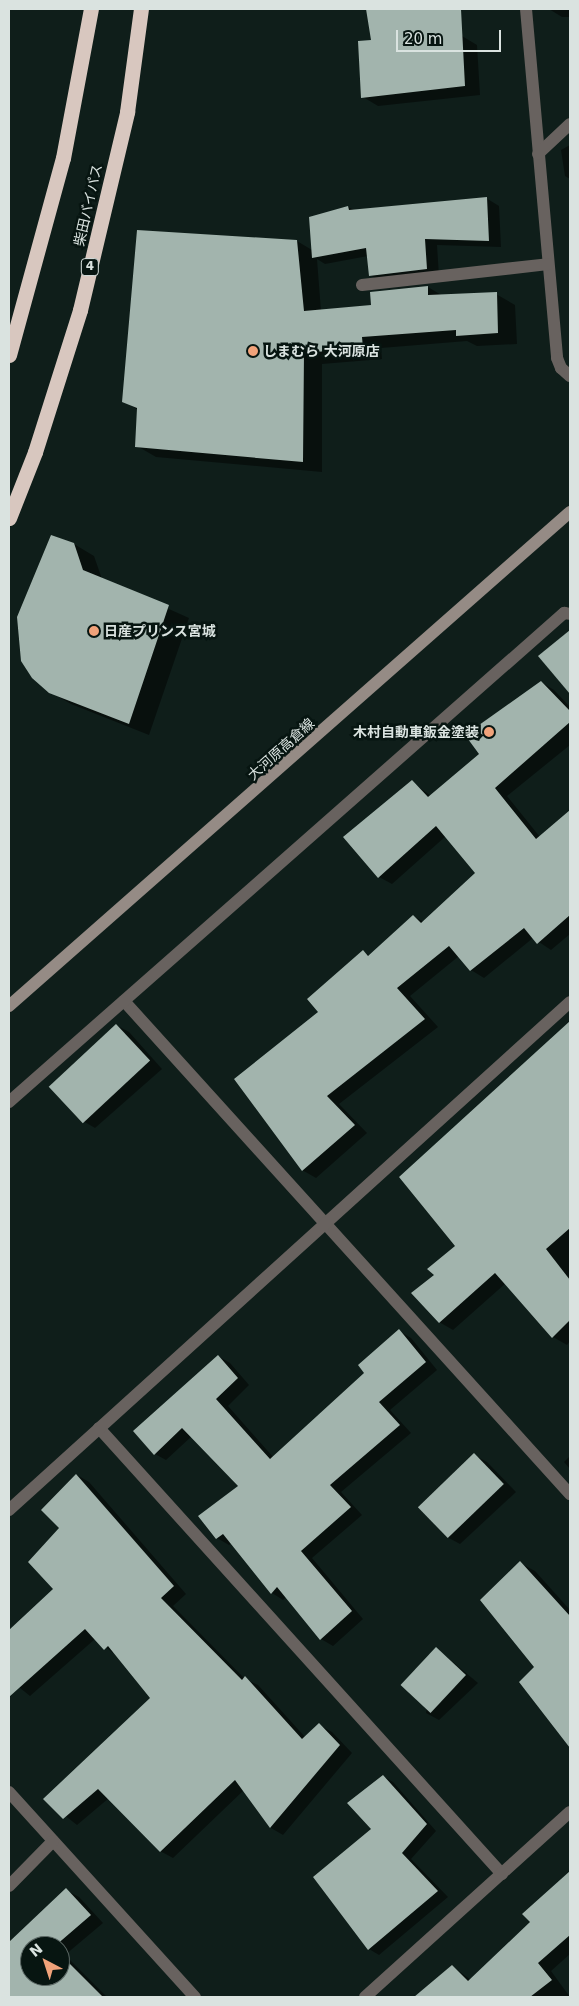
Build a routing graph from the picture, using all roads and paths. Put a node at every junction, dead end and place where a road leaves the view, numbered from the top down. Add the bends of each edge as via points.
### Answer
1 (91, 9) edge
2 (141, 9) edge
3 (526, 9) edge
4 (570, 124) edge
5 (538, 154) junction
6 (548, 264) junction
7 (362, 285) dead end
8 (9, 355) edge
9 (570, 376) edge
10 (9, 518) edge
11 (568, 518) edge
12 (570, 614) edge
13 (124, 1002) junction
14 (9, 1006) edge
15 (569, 1006) edge
16 (9, 1102) edge
17 (325, 1224) junction
18 (99, 1428) junction
19 (570, 1494) edge
20 (9, 1510) edge
21 (9, 1792) edge
22 (570, 1812) edge
23 (53, 1841) junction
24 (502, 1874) junction
25 (9, 1886) edge
26 (195, 1997) edge
27 (365, 1997) edge

1 - 8 highway via 63,158
2 - 10 highway, 柴田バイパス / 4 via 127,112 80,310 35,452
3 - 5 street
4 - 5 street
5 - 6 street
6 - 7 street
6 - 9 street via 556,358
11 - 14 main road, 大河原高倉線
12 - 13 street via 564,613
13 - 16 street
13 - 17 street
15 - 17 street
17 - 18 street
17 - 19 street
18 - 20 street
18 - 24 street
21 - 23 street
22 - 24 street
23 - 25 street
23 - 26 street
24 - 27 street

